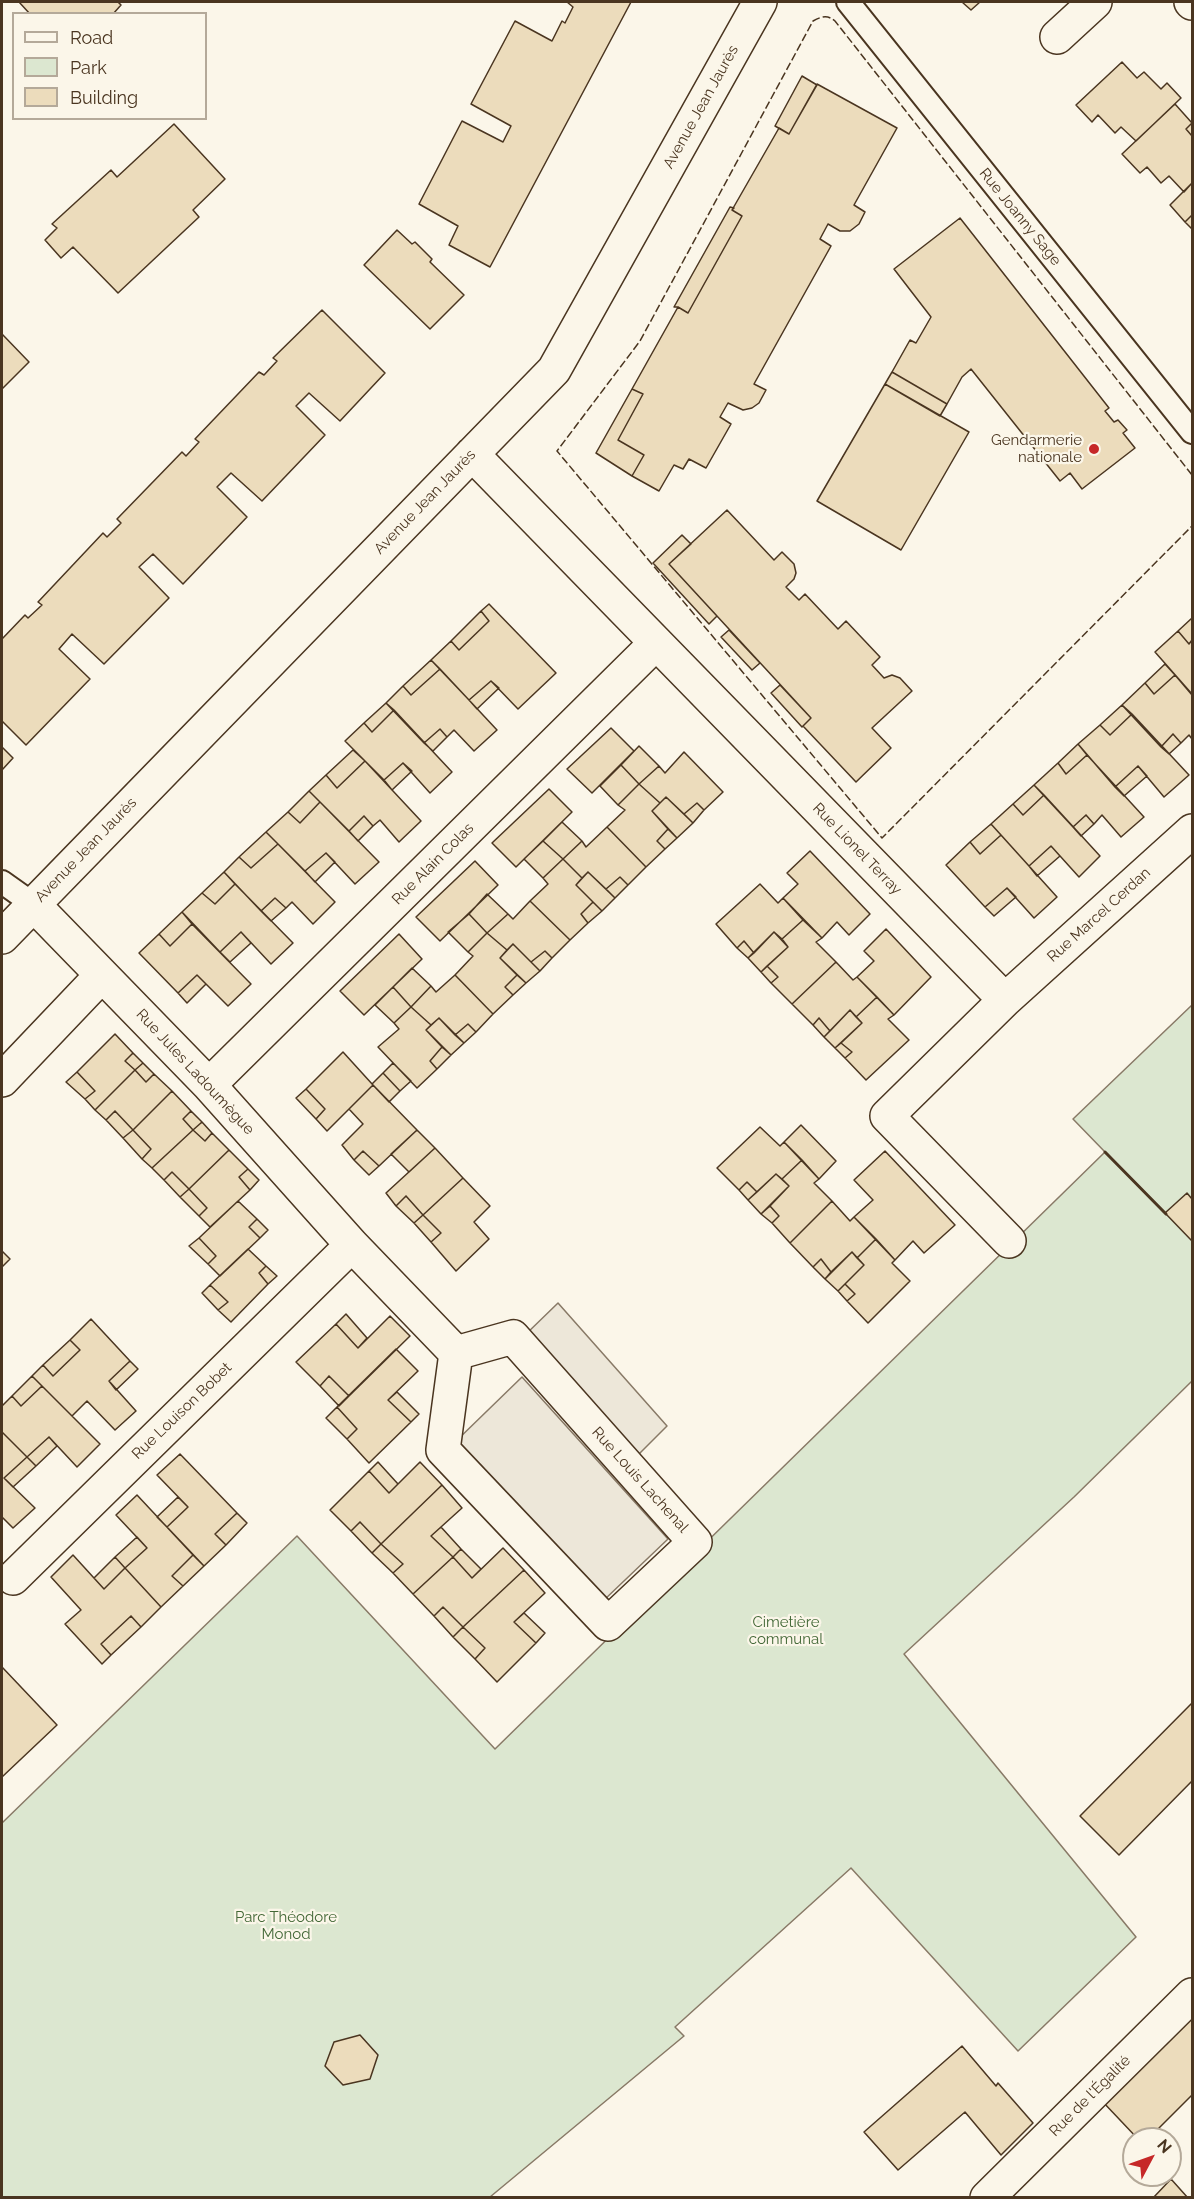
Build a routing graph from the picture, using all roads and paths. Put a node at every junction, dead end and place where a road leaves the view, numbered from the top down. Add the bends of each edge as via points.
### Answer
1 (760, 2) edge
2 (848, 2) edge
3 (1095, 2) edge
4 (1056, 37) dead end
5 (1192, 432) edge
6 (472, 454) junction
7 (656, 643) junction
8 (1192, 831) edge
9 (2, 882) edge
10 (33, 904) junction
11 (2, 937) edge
12 (102, 975) junction
13 (1005, 1000) junction
14 (2, 1080) edge
15 (209, 1084) junction
16 (1009, 1240) dead end
17 (352, 1245) junction
18 (456, 1353) junction
19 (13, 1578) dead end
20 (1192, 1995) edge
21 (987, 2198) edge

1 - 6 street, Avenue Jean Jaurès via 554,370
2 - 5 lane, Rue Joanny Sage
3 - 4 street
6 - 7 street, Rue Lionel Terray
6 - 10 street, Avenue Jean Jaurès
7 - 13 street, Rue Lionel Terray
7 - 15 street, Rue Alain Colas
8 - 13 street, Rue Marcel Cerdan
9 - 10 lane
10 - 11 street, Avenue Jean Jaurès
10 - 12 street, Rue Jules Ladoumègue
12 - 14 street
12 - 15 street, Rue Jules Ladoumègue
13 - 16 street via 887,1116
15 - 17 street, Rue Jules Ladoumègue
17 - 18 street
17 - 19 street, Rue Louison Bobet
18 - 18 street, Rue Louis Lachenal via 513,1337 695,1542 609,1624 443,1450
20 - 21 street, Rue de l'Égalité

